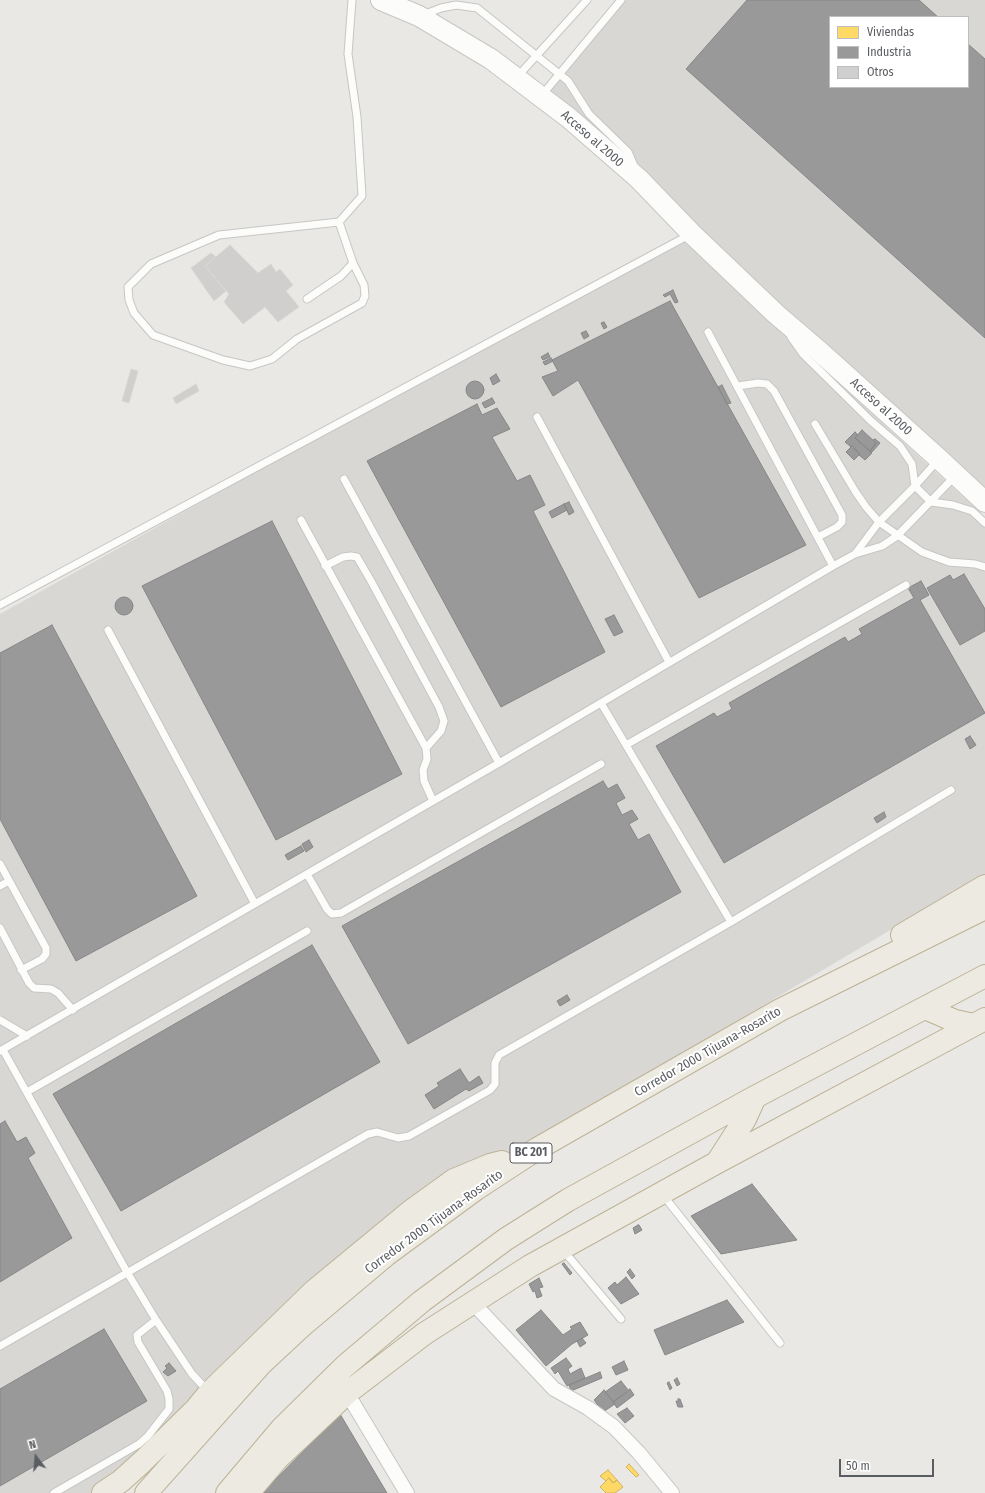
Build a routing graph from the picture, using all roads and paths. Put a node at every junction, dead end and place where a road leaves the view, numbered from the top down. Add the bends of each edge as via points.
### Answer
1 (352, 0) edge
2 (381, 0) edge
3 (587, 0) edge
4 (621, 0) edge
5 (418, 16) junction
6 (536, 55) junction
7 (559, 74) junction
8 (516, 78) junction
9 (541, 97) junction
10 (638, 179) junction
11 (339, 222) junction
12 (691, 233) junction
13 (353, 263) junction
14 (307, 299) dead end
15 (776, 314) junction
16 (708, 332) dead end
17 (738, 386) junction
18 (537, 417) dead end
19 (815, 424) dead end
20 (939, 459) junction
21 (956, 475) junction
22 (344, 478) dead end
23 (915, 486) junction
24 (931, 502) junction
25 (985, 502) edge
26 (301, 520) dead end
27 (879, 522) junction
28 (985, 523) edge
29 (898, 536) junction
30 (818, 537) junction
31 (855, 554) junction
32 (325, 566) junction
33 (833, 566) junction
34 (985, 567) edge
35 (906, 585) dead end
36 (0, 605) edge
37 (108, 630) dead end
38 (669, 662) junction
39 (601, 703) junction
40 (626, 744) junction
41 (426, 748) junction
42 (499, 763) junction
43 (601, 764) dead end
44 (951, 790) dead end
45 (434, 801) junction
46 (0, 864) edge
47 (307, 874) junction
48 (10, 881) junction
49 (0, 886) edge
50 (985, 886) edge
51 (255, 904) junction
52 (985, 908) edge
53 (731, 922) junction
54 (0, 928) edge
55 (307, 932) dead end
56 (21, 970) junction
57 (985, 976) edge
58 (925, 1008) junction
59 (73, 1010) junction
60 (780, 1010) junction
61 (0, 1020) edge
62 (980, 1022) edge
63 (27, 1036) junction
64 (1, 1051) edge
65 (27, 1092) junction
66 (755, 1097) junction
67 (526, 1156) junction
68 (716, 1163) junction
69 (661, 1194) junction
70 (562, 1249) junction
71 (127, 1272) junction
72 (473, 1303) junction
73 (621, 1319) dead end
74 (156, 1320) junction
75 (780, 1343) dead end
76 (0, 1346) edge
77 (210, 1392) junction
78 (347, 1393) junction
79 (54, 1493) edge
80 (103, 1493) edge
81 (146, 1493) edge
82 (227, 1493) edge
83 (248, 1493) edge
84 (407, 1493) edge
85 (672, 1493) edge

1 - 11 lane via 348,54 357,117 362,196
2 - 5 street, Acceso al 2000
3 - 6 lane
4 - 7 lane
5 - 6 lane via 456,5 477,8
5 - 8 street, Acceso al 2000 via 491,59
6 - 7 lane
6 - 8 lane
7 - 9 lane
7 - 10 lane via 568,81 589,114 628,152
8 - 9 street, Acceso al 2000
9 - 10 street, Acceso al 2000 via 569,118
10 - 12 street, Acceso al 2000
11 - 13 lane
11 - 13 lane via 219,235 151,264 128,286 129,300 134,313 153,335 223,360 250,366 272,359 297,340 362,303 365,296 364,285
12 - 15 street, Acceso al 2000
12 - 36 lane
13 - 14 lane via 341,276
15 - 20 street, Acceso al 2000
15 - 23 lane, Acceso al 2000 via 803,354 870,421 900,446 912,464
16 - 17 lane
17 - 30 lane
17 - 30 lane via 767,384 774,391 842,514 842,522 837,527
18 - 38 lane
19 - 27 lane via 855,491
20 - 21 street, Acceso al 2000
20 - 23 lane
21 - 24 lane
21 - 25 street, Acceso al 2000
22 - 42 lane
23 - 24 lane
23 - 27 lane
24 - 28 lane via 972,511
24 - 29 lane
26 - 32 lane
27 - 29 lane
27 - 31 lane
29 - 31 lane via 882,546
29 - 34 lane via 929,555 949,562
30 - 33 lane
31 - 33 lane
32 - 41 lane
32 - 41 lane via 343,557 357,557 371,581 439,707 444,721 441,731
33 - 38 lane
35 - 40 lane
37 - 51 lane
38 - 39 lane
39 - 40 lane
39 - 42 lane
40 - 53 lane
41 - 45 lane via 424,781
42 - 45 lane
43 - 47 lane via 341,913 332,914 327,909
44 - 53 lane
45 - 47 lane
46 - 48 lane
47 - 51 lane
48 - 49 lane
48 - 56 lane via 46,948 46,954 42,959
50 - 60 highway
51 - 59 lane
52 - 60 highway, Corredor 2000 Tijuana-Rosarito / BC 201
53 - 71 lane via 499,1055 495,1063 495,1084 484,1094 409,1136 398,1138 377,1132 368,1134
54 - 56 lane
55 - 65 lane
56 - 59 lane via 34,988 50,989 58,993
57 - 58 highway
58 - 62 highway via 955,1021
58 - 66 highway
59 - 63 lane
60 - 67 highway, Corredor 2000 Tijuana-Rosarito / BC 201
61 - 63 lane
62 - 68 highway
63 - 64 lane
64 - 65 lane
65 - 71 lane
66 - 68 highway via 737,1132
66 - 82 highway via 568,1200 506,1239 422,1301 344,1366 282,1428
67 - 77 highway via 490,1164 454,1180 412,1211 314,1291
67 - 81 highway, Corredor 2000 Tijuana-Rosarito / BC 201 via 386,1255 304,1324 262,1364
68 - 69 highway
69 - 70 highway
69 - 75 lane
70 - 72 highway via 530,1266
70 - 73 lane
71 - 74 lane
71 - 76 lane
72 - 78 highway via 424,1334
72 - 85 street via 554,1389 588,1408 614,1428 639,1453
74 - 77 lane via 192,1374
74 - 79 lane via 137,1335 138,1342 167,1392 169,1409 139,1444
77 - 80 highway via 142,1462
78 - 83 highway via 277,1459
78 - 84 street

